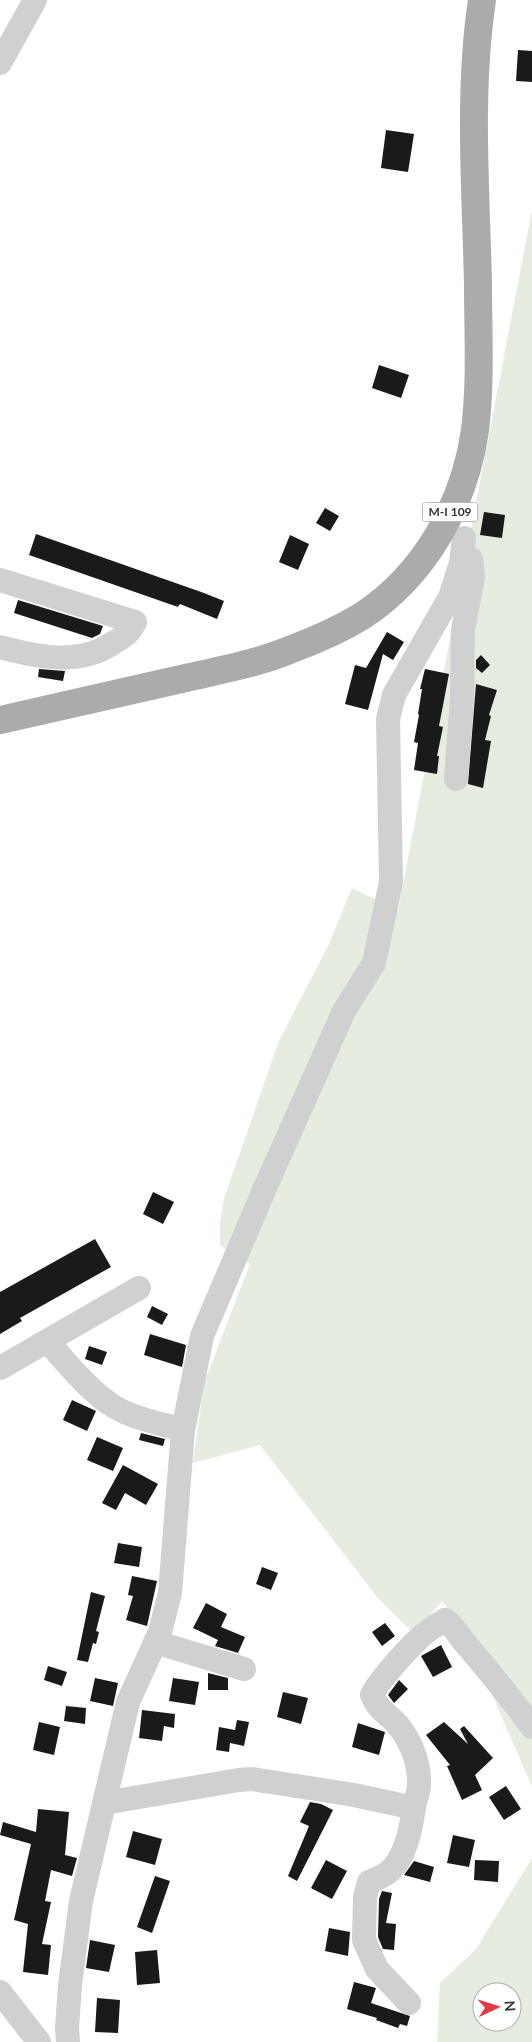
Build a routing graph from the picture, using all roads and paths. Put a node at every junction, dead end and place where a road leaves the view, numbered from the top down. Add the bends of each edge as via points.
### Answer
1 (34, 0) edge
2 (482, 0) edge
3 (0, 63) edge
4 (449, 515) junction
5 (464, 538) junction
6 (0, 580) edge
7 (0, 647) edge
8 (0, 720) edge
9 (456, 779) dead end
10 (139, 1288) dead end
11 (47, 1341) junction
12 (0, 1368) edge
13 (183, 1430) junction
14 (155, 1642) junction
15 (244, 1669) dead end
16 (532, 1727) edge
17 (104, 1803) junction
18 (414, 1808) junction
19 (0, 1992) edge
20 (409, 2002) dead end
21 (67, 2035) edge
22 (37, 2039) edge

1 - 3 street
2 - 4 main road, M-I 109 via 474,123 478,396 470,455
4 - 5 street
4 - 8 main road, M-I 109 via 406,579 363,616 333,632 258,660
5 - 9 street via 473,577 463,630
5 - 13 street via 461,563 450,597 389,709 391,882 374,963 344,1011 202,1336
6 - 7 street via 135,622 130,632 106,648 79,658 33,656
10 - 11 street
11 - 12 street
11 - 13 street via 98,1394 114,1406 132,1415
13 - 14 street via 170,1593
14 - 15 street
14 - 17 street via 128,1702
16 - 18 street via 452,1624 444,1620 428,1631 372,1695 375,1703 397,1724 415,1754 419,1787
17 - 18 street via 252,1780 354,1795
17 - 21 street via 81,1901
18 - 20 street via 410,1832 397,1863 384,1875 369,1882 364,1940 377,1968
19 - 22 street
21 - 22 street via 51,2033

